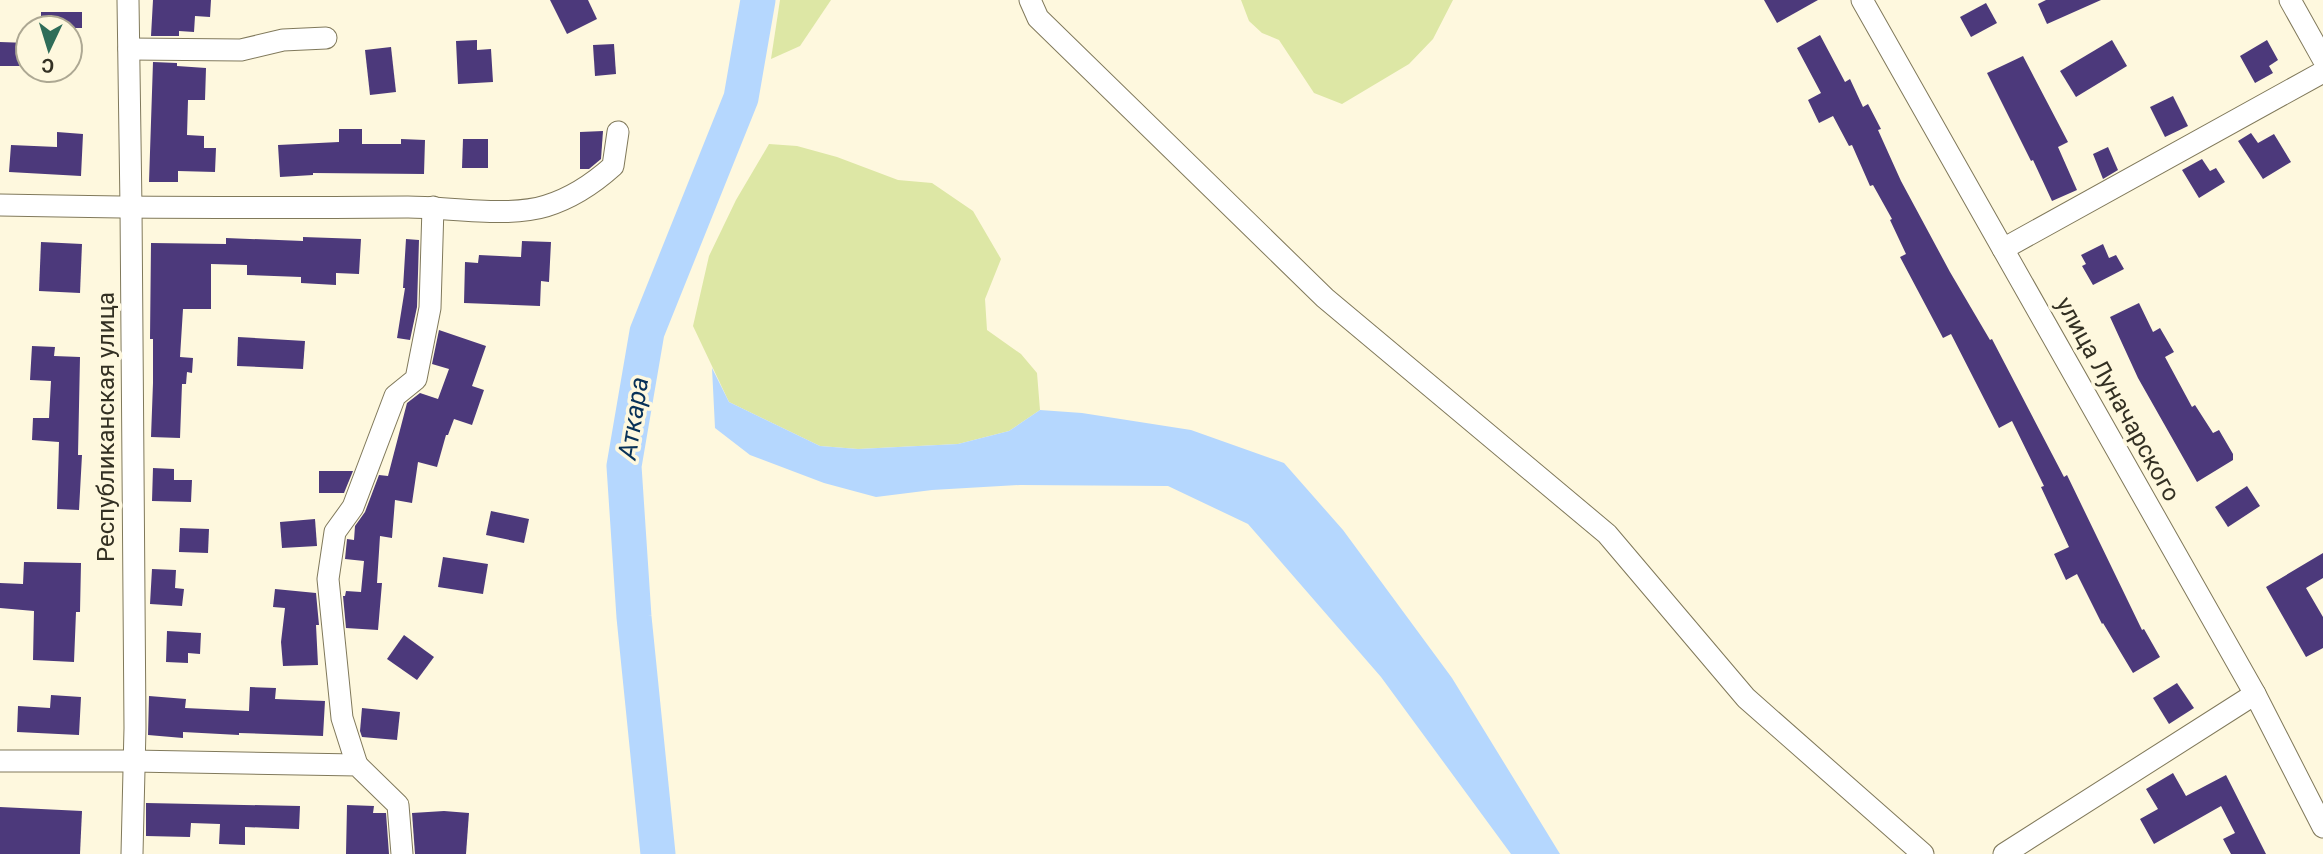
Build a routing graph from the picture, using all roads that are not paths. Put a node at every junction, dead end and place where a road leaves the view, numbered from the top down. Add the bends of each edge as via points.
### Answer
1 (128, 0) edge
2 (1030, 0) edge
3 (1862, 0) edge
4 (2290, 0) edge
5 (326, 38) dead end
6 (128, 49) junction
7 (2322, 72) edge
8 (618, 132) dead end
9 (0, 205) edge
10 (433, 207) junction
11 (131, 208) junction
12 (2003, 249) junction
13 (2255, 694) junction
14 (0, 761) edge
15 (133, 761) junction
16 (357, 765) junction
17 (2323, 827) edge
18 (132, 854) edge
19 (402, 854) edge
20 (1923, 854) edge
21 (2004, 854) edge

1 - 6 street, Республиканская улица
2 - 20 street via 1038,18 1325,298 1607,534 1746,698
3 - 12 street, улица Луначарского
4 - 7 street
5 - 6 street via 283,40 241,50
6 - 11 street, Республиканская улица
7 - 12 street
8 - 10 street via 614,166 586,189 544,207 503,211
9 - 11 street
10 - 11 street
10 - 16 street via 430,308 416,379 395,396 353,507 335,532 328,579 342,718
11 - 15 street, Республиканская улица
12 - 13 street, улица Луначарского
13 - 17 street, улица Луначарского
13 - 21 street
14 - 15 street
15 - 16 street
15 - 18 street, Республиканская улица
16 - 19 street via 398,805

